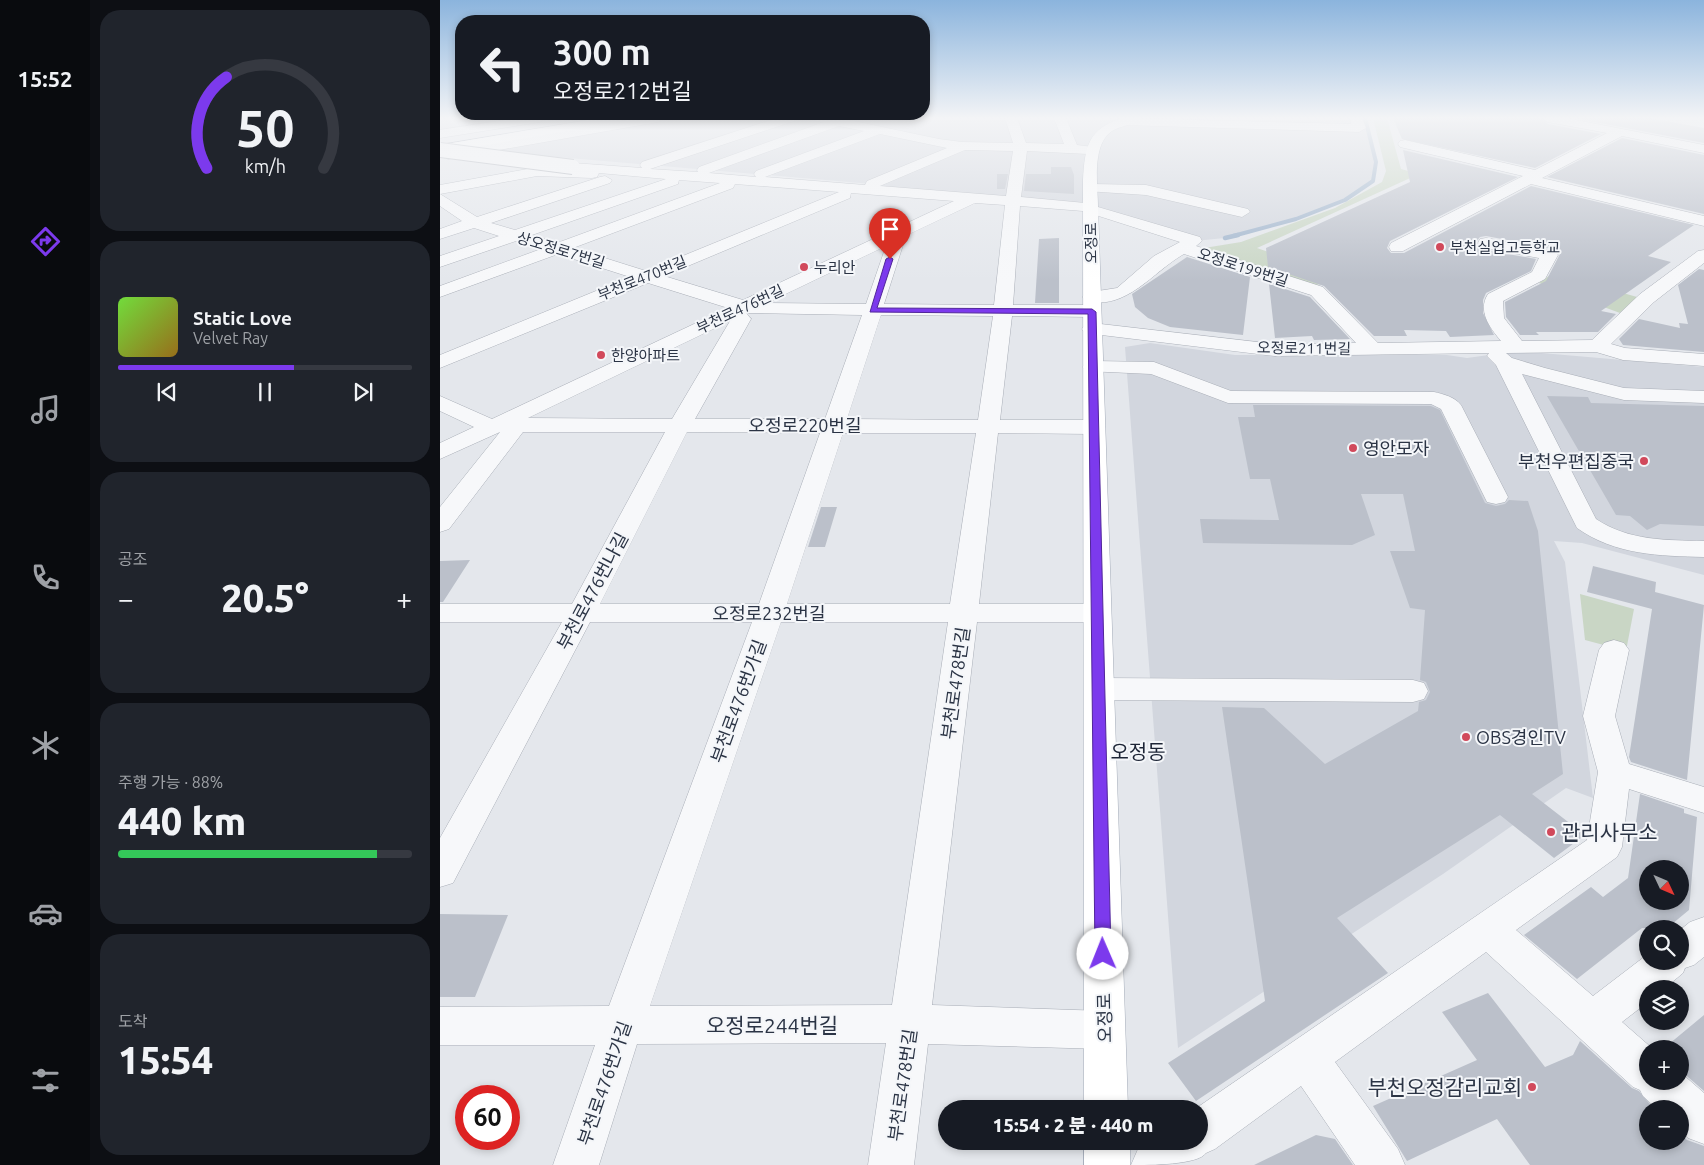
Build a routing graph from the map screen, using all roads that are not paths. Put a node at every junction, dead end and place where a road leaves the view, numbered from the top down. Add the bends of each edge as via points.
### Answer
1 (535, 172) edge
2 (543, 172) edge
3 (688, 172) edge
4 (698, 172) edge
5 (765, 172) edge
6 (900, 172) edge
7 (1017, 172) edge
8 (1092, 172) edge
9 (1515, 172) edge
10 (1542, 172) edge
11 (702, 173) junction
12 (761, 174) junction
13 (616, 177) junction
14 (1533, 177) junction
15 (673, 181) junction
16 (872, 184) junction
17 (728, 186) junction
18 (1091, 188) junction
19 (1510, 189) junction
20 (440, 190) edge
21 (1586, 193) junction
22 (845, 195) junction
23 (950, 195) junction
24 (975, 197) junction
25 (440, 199) edge
26 (1013, 201) junction
27 (1090, 208) junction
28 (1242, 212) dead end
29 (1704, 221) edge
30 (475, 223) junction
31 (440, 234) edge
32 (516, 236) junction
33 (894, 237) junction
34 (1486, 243) dead end
35 (1181, 247) junction
36 (1397, 247) dead end
37 (557, 248) junction
38 (1704, 255) edge
39 (440, 262) edge
40 (647, 276) junction
41 (440, 292) edge
42 (739, 309) junction
43 (873, 310) junction
44 (1003, 311) junction
45 (1092, 313) junction
46 (1597, 346) junction
47 (1372, 348) junction
48 (1511, 354) junction
49 (1704, 360) edge
50 (440, 362) edge
51 (1093, 368) junction
52 (1669, 374) dead end
53 (1564, 379) junction
54 (1704, 397) edge
55 (440, 403) edge
56 (504, 424) junction
57 (680, 425) junction
58 (833, 426) junction
59 (987, 426) junction
60 (1094, 427) junction
61 (440, 452) edge
62 (1496, 497) dead end
63 (440, 524) edge
64 (1704, 549) edge
65 (440, 613) edge
66 (581, 613) junction
67 (770, 613) junction
68 (964, 613) junction
69 (1097, 613) junction
70 (1614, 650) dead end
71 (1099, 689) junction
72 (1413, 691) dead end
73 (1615, 772) junction
74 (1704, 800) edge
75 (440, 872) edge
76 (1488, 929) junction
77 (1704, 934) edge
78 (1689, 946) edge
79 (1657, 970) edge
80 (1591, 1022) junction
81 (910, 1024) junction
82 (440, 1026) edge
83 (622, 1026) junction
84 (1104, 1030) junction
85 (1307, 1058) junction
86 (1639, 1064) edge
87 (1668, 1090) edge
88 (1106, 1100) edge
89 (1704, 1122) edge
90 (1208, 1127) edge
91 (1106, 1150) edge
92 (1175, 1150) edge
93 (576, 1165) edge
94 (891, 1165) edge
95 (1107, 1165) edge
96 (1154, 1165) edge
97 (1382, 1165) edge

1 - 20 street
2 - 13 street
3 - 11 street, bridge
4 - 11 street
5 - 12 street
6 - 16 street
7 - 26 street, 부천로478번길
8 - 18 main road, 오정로
9 - 14 street
10 - 14 street
11 - 12 street
11 - 23 street
12 - 16 street
13 - 15 street
13 - 30 street
14 - 19 street
14 - 21 street
15 - 17 street
15 - 32 street
16 - 23 street
17 - 22 street
17 - 37 street
18 - 27 main road, 오정로
18 - 28 street via 1146,190
19 - 21 street via 1568,203
19 - 36 street
21 - 29 street
22 - 23 street
22 - 40 street, 부천로470번길
23 - 24 street
24 - 26 street
24 - 33 street, 부천로476번길
25 - 30 street, 상오정로7번길
26 - 27 street
26 - 44 street, 부천로478번길
27 - 35 street, 오정로199번길 via 1194,241
27 - 45 main road, 오정로
30 - 31 street
30 - 32 street, 상오정로7번길
32 - 37 street, 상오정로7번길
32 - 39 street
33 - 42 street, 부천로476번길
33 - 43 street, 부천로476번가길 via 896,242
34 - 48 street via 1549,255 1539,275 1496,298 1492,304 1493,318
35 - 45 street
35 - 47 street, 오정로199번길 via 1317,291
37 - 40 street, 상오정로7번길
37 - 41 street
38 - 46 street via 1647,298
40 - 42 street, 상오정로7번길
40 - 50 street, 부천로470번길
42 - 43 street, 상오정로7번길
42 - 56 street, 부천로476번길
42 - 57 street, 부천로476번나길 via 740,319
43 - 44 street, 상오정로7번길
43 - 58 street, 부천로476번가길
44 - 45 street, 상오정로7번길
44 - 59 street, 부천로478번길
45 - 47 street, 오정로211번길 via 1275,350
45 - 51 main road, 오정로
46 - 48 street
46 - 49 street via 1623,354
47 - 48 street, 오정로211번길 via 1484,346
48 - 53 street via 1538,373
48 - 64 street via 1586,523 1614,539 1655,547
51 - 60 main road, 오정로
51 - 62 street via 1154,368 1228,397 1434,398 1450,405
52 - 53 street via 1616,372
53 - 54 street via 1624,394
55 - 56 street
56 - 57 street, 오정로220번길
56 - 61 street, 부천로476번길
56 - 63 street, 부천로476번길
57 - 58 street, 오정로220번길
57 - 66 street, 부천로476번나길
58 - 59 street, 오정로220번길
58 - 67 street, 부천로476번가길
59 - 60 street, 오정로220번길
59 - 68 street, 부천로478번길
60 - 69 main road, 오정로
65 - 66 street, 오정로232번길
66 - 67 street, 오정로232번길
66 - 75 street, 부천로476번나길
67 - 68 street, 오정로232번길
67 - 83 street, 부천로476번가길
68 - 69 street, 오정로232번길
68 - 81 street, 부천로478번길
69 - 71 main road, 오정로
70 - 73 street via 1599,716
71 - 72 street
71 - 84 main road, 오정로
73 - 74 street
73 - 76 street via 1604,847
76 - 80 street
76 - 85 street
77 - 78 street
79 - 80 street
80 - 86 street
81 - 83 street, 오정로244번길
81 - 84 street, 오정로244번길
81 - 94 street, 부천로478번길
82 - 83 street, 오정로244번길
83 - 93 street, 부천로476번가길
84 - 88 main road, 오정로
85 - 90 street
85 - 97 street
87 - 89 street
91 - 95 main road
92 - 96 street

